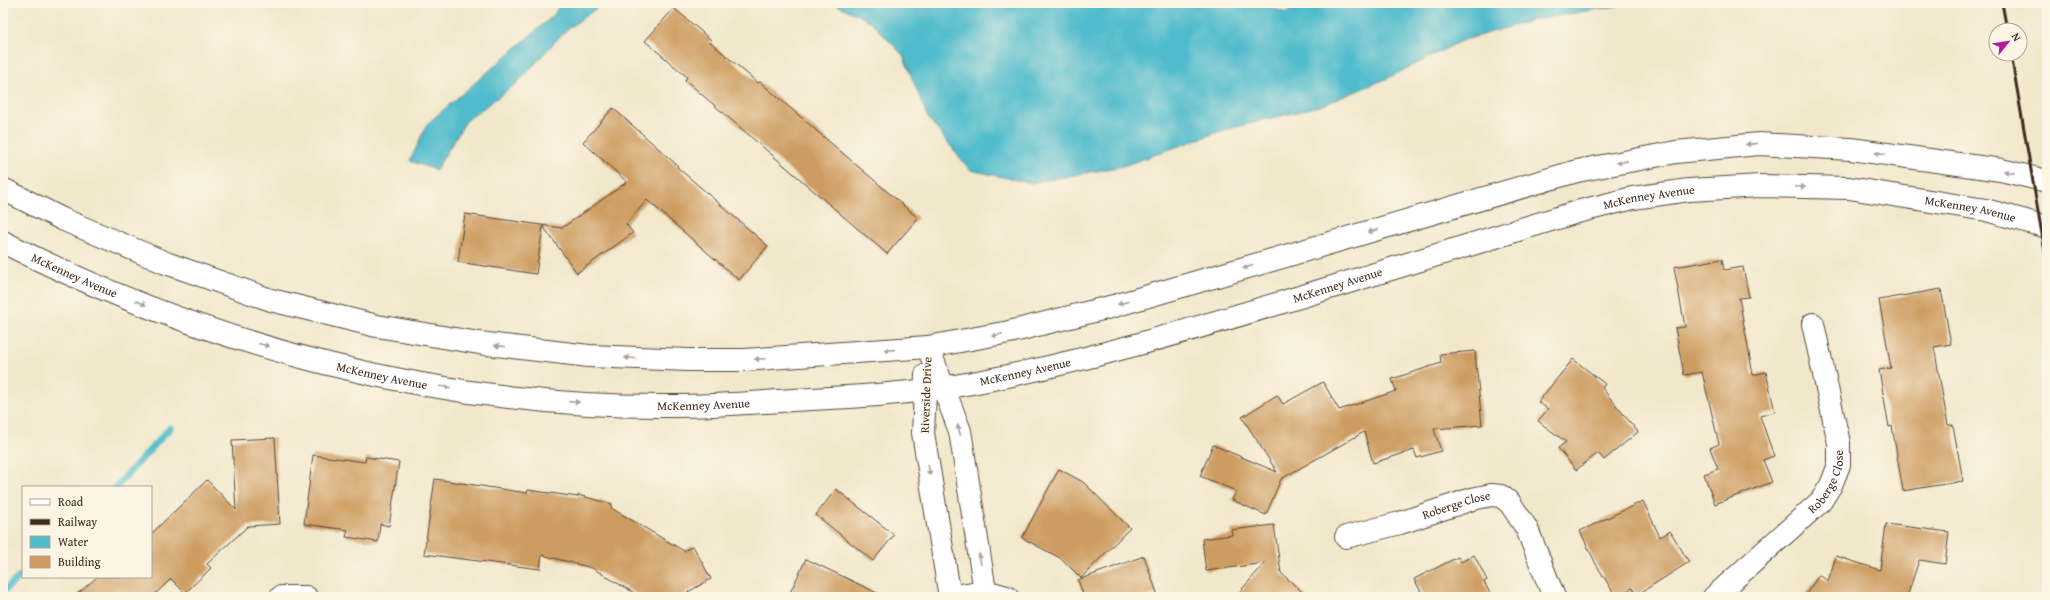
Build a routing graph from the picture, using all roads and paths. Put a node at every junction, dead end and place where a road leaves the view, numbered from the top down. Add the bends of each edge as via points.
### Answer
1 (2047, 181) edge
2 (3, 188) edge
3 (2047, 227) edge
4 (3, 242) edge
5 (1813, 324) dead end
6 (928, 347) junction
7 (934, 389) junction
8 (1346, 537) dead end
9 (985, 594) edge
10 (281, 597) edge
11 (306, 597) edge
12 (949, 597) edge
13 (1007, 597) edge
14 (1554, 597) edge
15 (1714, 597) edge

1 -> 6 main road via 2001,170 1851,149 1759,144 1676,152 1577,171 1050,323 966,342
6 -> 2 main road via 744,360 688,360 589,356 479,343 377,326 271,300 166,263 62,219
7 -> 3 main road, McKenney Avenue via 1018,373 1147,343 1577,212 1633,198 1689,190 1761,186 1849,188 1986,210
4 -> 7 main road, McKenney Avenue via 104,288 235,337 346,368 450,388 558,401 669,406 822,399
5 - 15 main road, Roberge Close via 1839,443 1839,465 1821,501
6 - 7 main road, Riverside Drive
9 -> 7 main road, Riverside Drive via 960,432
7 -> 12 main road, Riverside Drive via 923,433
8 - 14 main road, Roberge Close via 1472,499 1491,495 1501,496 1510,503 1527,528
9 - 12 main road, Riverside Drive
9 - 13 main road, Riverside Drive
10 - 11 main road

